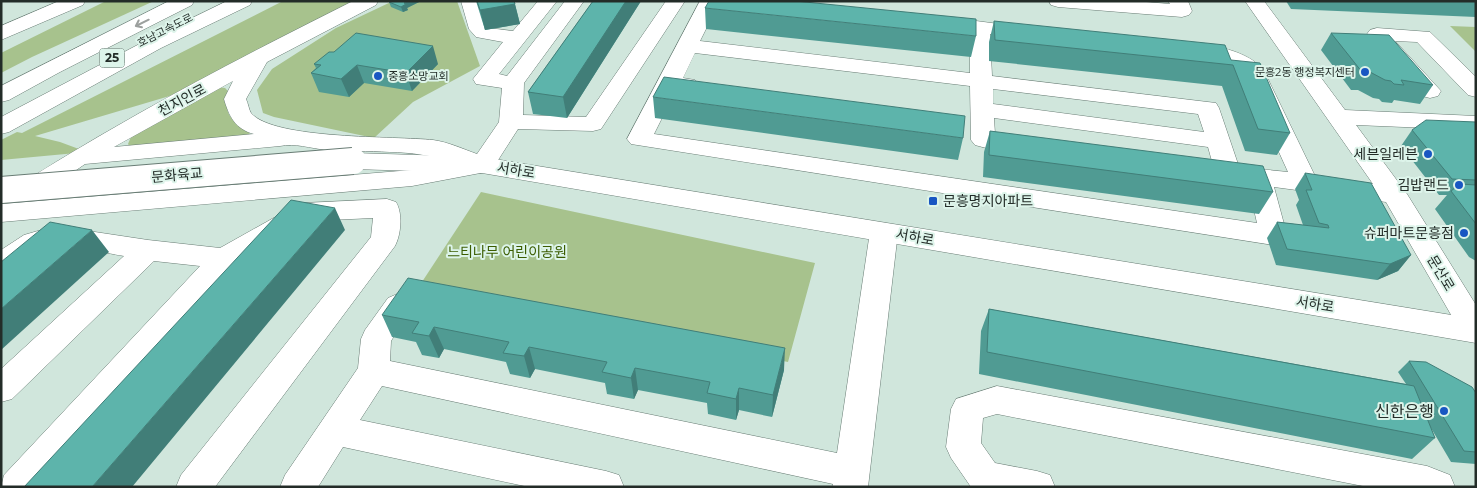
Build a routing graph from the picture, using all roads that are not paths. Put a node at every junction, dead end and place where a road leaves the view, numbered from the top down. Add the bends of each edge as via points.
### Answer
1 (76, 1) edge
2 (185, 1) edge
3 (224, 1) edge
4 (243, 1) edge
5 (369, 1) edge
6 (471, 1) edge
7 (548, 1) edge
8 (575, 1) edge
9 (676, 1) edge
10 (710, 1) edge
11 (1058, 1) edge
12 (1178, 1) edge
13 (1254, 1) edge
14 (921, 20) edge
15 (980, 27) junction
16 (1, 34) edge
17 (1048, 35) edge
18 (518, 38) junction
19 (688, 46) junction
20 (1176, 49) edge
21 (260, 58) junction
22 (981, 82) junction
23 (513, 83) junction
24 (669, 83) junction
25 (708, 87) edge
26 (1476, 90) edge
27 (1430, 91) edge
28 (1, 95) edge
29 (975, 115) junction
30 (1338, 117) junction
31 (1, 118) edge
32 (511, 122) junction
33 (1476, 123) edge
34 (1, 127) edge
35 (295, 138) junction
36 (1218, 141) junction
37 (1042, 148) edge
38 (78, 158) junction
39 (353, 160) joint
40 (482, 165) junction
41 (1259, 177) junction
42 (412, 178) junction
43 (1306, 184) junction
44 (1, 190) edge
45 (1394, 195) junction
46 (387, 208) junction
47 (1, 211) edge
48 (884, 232) junction
49 (148, 250) junction
50 (224, 258) junction
51 (1, 266) edge
52 (438, 292) edge
53 (1476, 331) edge
54 (374, 371) junction
55 (1, 389) edge
56 (335, 430) junction
57 (851, 479) edge
58 (17, 487) edge
59 (194, 487) edge
60 (298, 487) edge
61 (606, 487) edge
62 (1037, 487) edge
63 (1437, 487) edge

1 - 16 main road
2 -> 28 main road, 호남고속도로 / 25
3 - 31 main road, 호남고속도로 / 25
4 - 34 main road via 154,44
5 - 21 main road, 천지인로
6 - 18 main road via 478,29 483,33
7 - 18 main road
8 - 23 main road
9 - 32 main road via 593,124
10 - 19 main road
11 - 12 main road via 1182,11
13 - 30 main road, 문산로
14 - 15 main road
15 - 17 main road
15 - 22 main road
18 - 23 main road via 484,79
19 - 22 main road
19 - 24 main road
20 - 43 main road via 1226,55 1254,71
21 - 35 main road via 235,99 240,116 255,127
21 - 38 main road, 천지인로
22 - 29 main road
22 - 36 main road via 1208,108
23 - 32 main road
24 - 25 main road
24 - 41 main road via 639,139 1273,235
26 - 27 main road via 1423,36 1377,34
29 - 36 main road
29 - 37 main road via 983,140
30 - 33 main road
30 - 45 main road, 문산로
32 - 40 main road
35 - 38 main road
35 - 40 main road via 435,148
36 - 41 main road via 1218,171
38 - 47 main road, 천지인로
39 - 40 main road, 서하로
39 - 44 main road, 문화육교, bridge
40 - 42 main road
40 - 48 main road, 서하로
41 - 43 main road
42 - 46 main road
42 - 47 main road
43 - 45 main road
45 - 53 main road, 문산로
46 - 50 main road via 304,212
46 - 59 main road via 385,238
48 - 53 main road, 서하로
48 - 57 main road
49 - 50 main road
49 - 51 main road via 55,236 34,242
49 - 55 main road
50 - 58 main road
52 - 54 main road via 428,290 398,306 376,339
54 - 56 main road
54 - 57 main road
56 - 60 main road
56 - 61 main road
62 - 63 main road via 985,477 964,447 968,409 997,400 1427,482

